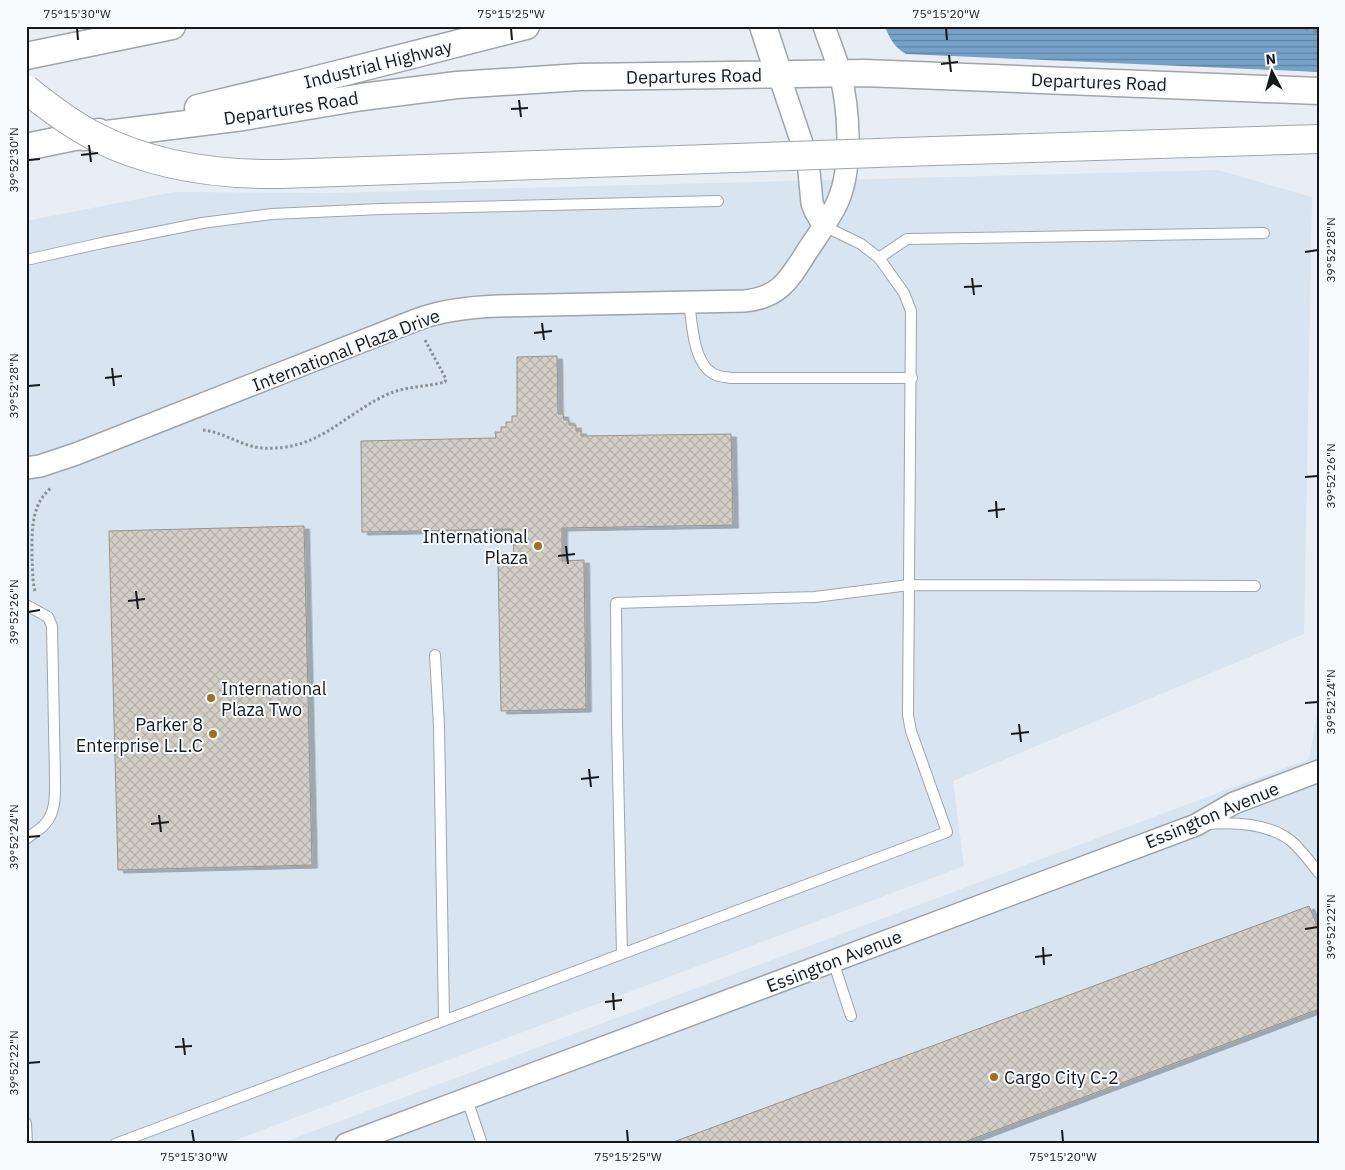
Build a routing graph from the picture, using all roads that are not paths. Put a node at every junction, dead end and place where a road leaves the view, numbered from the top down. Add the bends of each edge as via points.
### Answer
1 (172, 26) edge
2 (526, 26) edge
3 (763, 26) edge
4 (824, 26) edge
5 (26, 56) edge
6 (840, 74) junction
7 (780, 75) junction
8 (26, 90) edge
9 (1319, 91) edge
10 (73, 138) junction
11 (1319, 139) edge
12 (26, 147) edge
13 (718, 201) dead end
14 (824, 226) junction
15 (1264, 233) dead end
16 (878, 258) junction
17 (26, 260) edge
18 (689, 302) junction
19 (912, 378) junction
20 (26, 468) edge
21 (909, 585) junction
22 (1255, 586) dead end
23 (26, 605) edge
24 (435, 655) dead end
25 (1319, 771) edge
26 (1196, 825) junction
27 (26, 839) edge
28 (1319, 872) edge
29 (622, 954) junction
30 (833, 961) junction
31 (851, 1016) dead end
32 (444, 1020) junction
33 (467, 1099) junction
34 (26, 1123) edge
35 (27, 1144) edge
36 (115, 1144) edge
37 (346, 1144) edge
38 (482, 1144) edge

1 - 5 street
2 - 10 street, Industrial Highway
3 - 7 street
4 - 6 street, International Plaza Drive
6 - 7 street, Departures Road
6 - 9 street, Departures Road
6 - 14 street, International Plaza Drive via 846,105 846,165 839,200
7 - 10 street, Departures Road via 580,77 457,85
7 - 14 street via 806,154 812,203
8 - 11 highway, bridge via 69,121 122,149 178,166 234,173
10 - 12 street, Industrial Highway
13 - 17 lane via 272,214 102,242
14 - 16 lane via 861,244
14 - 18 street, International Plaza Drive via 786,282 767,297 744,301
15 - 16 lane via 907,239
16 - 19 lane via 909,302
18 - 19 lane via 698,354 710,372 717,376
18 - 20 street, International Plaza Drive via 498,306 436,313 85,451
19 - 21 lane
21 - 22 lane
21 - 29 lane via 909,723 947,832
21 - 29 lane via 815,596 616,603
23 - 27 lane via 48,617 52,626 55,801 44,826
24 - 32 lane
25 - 26 street, Essington Avenue via 1234,803
26 - 28 lane via 1246,824 1278,833 1291,841
26 - 30 street, Essington Avenue
29 - 32 lane
30 - 31 lane
30 - 33 street, Essington Avenue
32 - 36 lane
33 - 37 street, Essington Avenue
33 - 38 lane
34 - 35 lane

